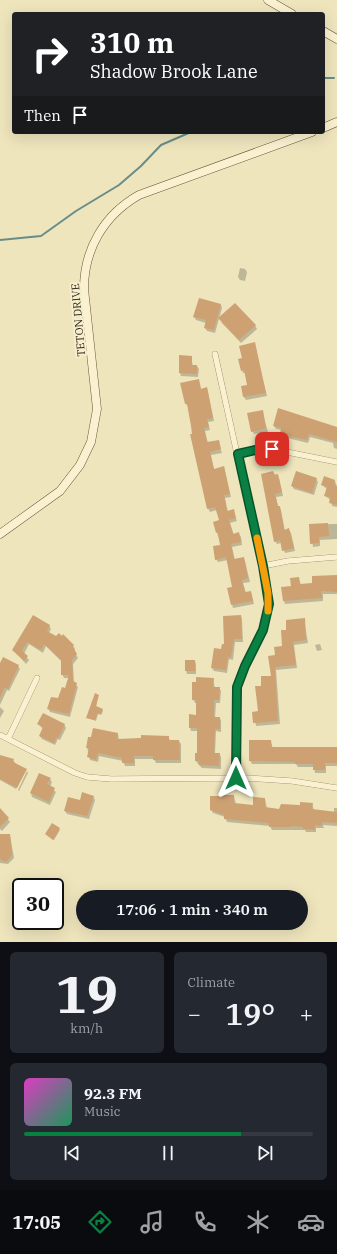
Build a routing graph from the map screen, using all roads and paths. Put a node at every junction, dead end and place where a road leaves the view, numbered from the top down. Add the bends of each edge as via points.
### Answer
1 (268, 0) edge
2 (289, 12) edge
3 (325, 32) edge
4 (337, 39) edge
5 (337, 122) edge
6 (325, 127) edge
7 (307, 134) edge
8 (215, 354) dead end
9 (238, 454) junction
10 (337, 462) edge
11 (0, 534) edge
12 (337, 557) edge
13 (263, 566) junction
14 (37, 678) dead end
15 (0, 735) edge
16 (8, 739) junction
17 (236, 778) junction
18 (337, 788) edge

1 - 2 street
3 - 4 street
5 - 6 street
7 - 11 street, TETON DRIVE via 139,195 105,223 91,248 84,276 97,409 91,442 83,461 63,488
8 - 9 street
9 - 10 street via 272,449
9 - 13 street
12 - 13 street
13 - 17 street via 269,599 268,609 263,630 237,687
14 - 16 street
15 - 16 street
16 - 17 street via 87,777
17 - 18 street via 292,781

